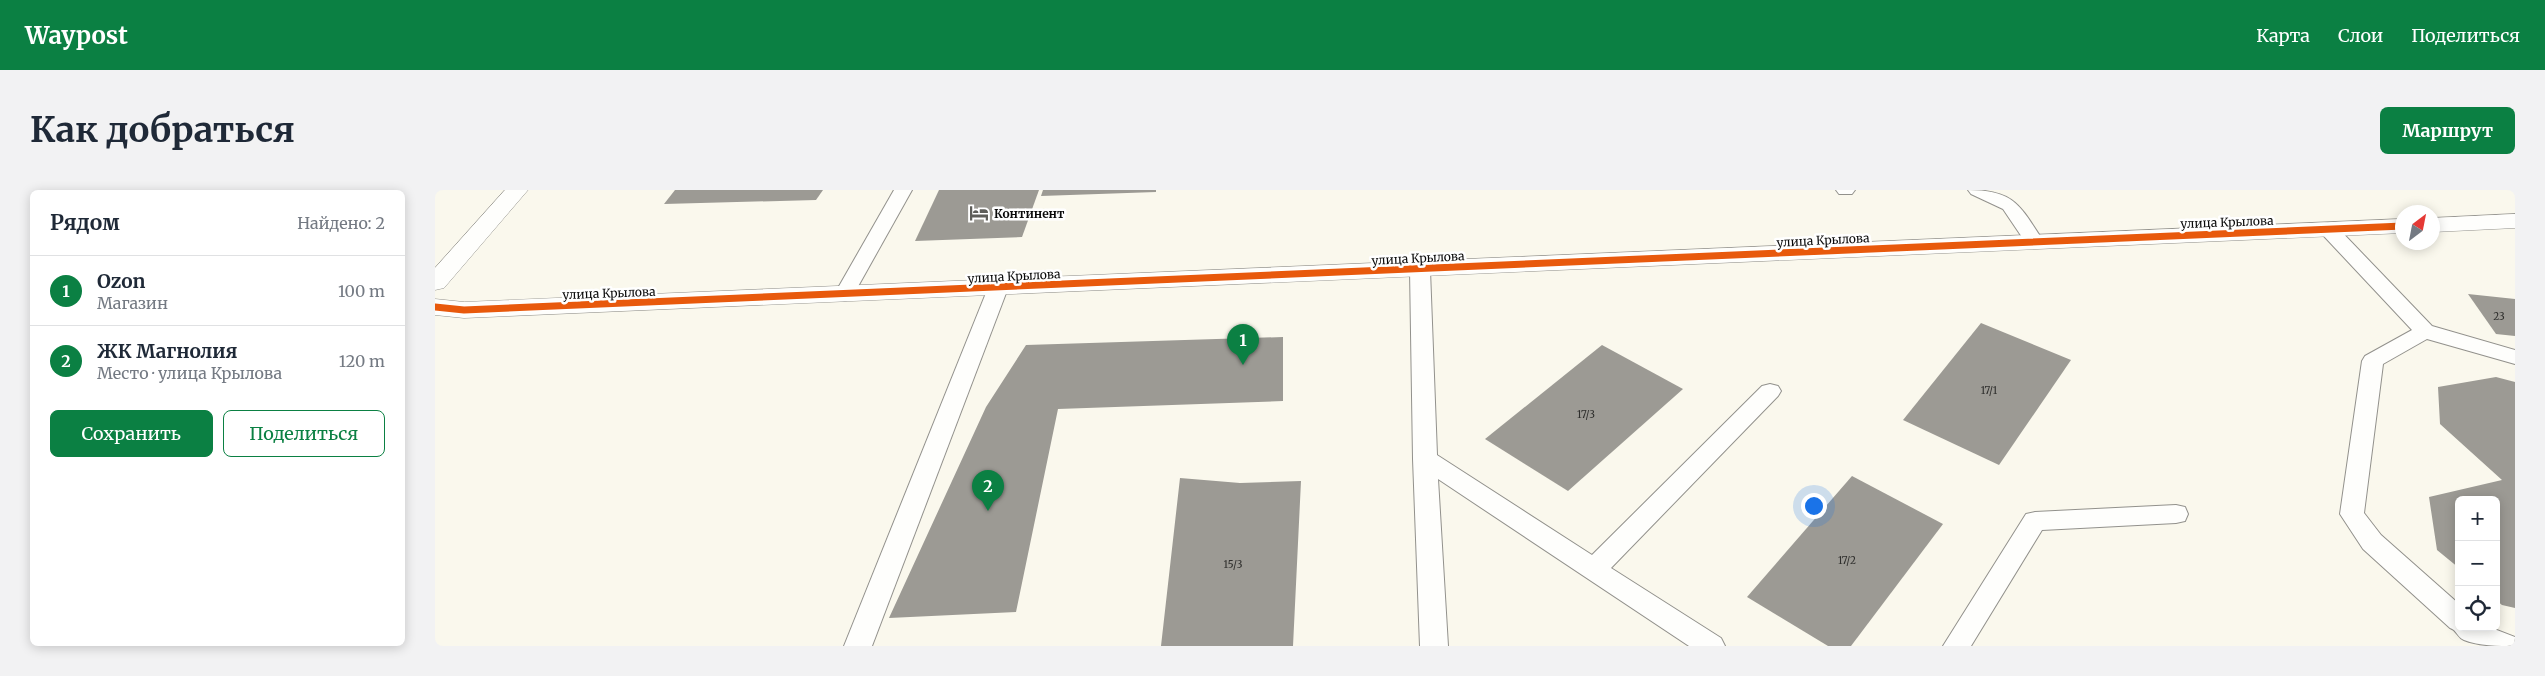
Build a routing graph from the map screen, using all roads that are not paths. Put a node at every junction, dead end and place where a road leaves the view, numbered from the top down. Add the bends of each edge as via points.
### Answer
1 (517, 190) edge
2 (903, 190) edge
3 (1977, 190) edge
4 (2515, 221) edge
5 (2440, 225) edge
6 (2395, 226) edge
7 (2328, 230) junction
8 (2035, 242) junction
9 (1420, 270) junction
10 (435, 283) edge
11 (998, 288) junction
12 (844, 295) junction
13 (435, 307) edge
14 (2425, 331) junction
15 (2515, 357) edge
16 (1770, 391) dead end
17 (1425, 458) junction
18 (2176, 514) dead end
19 (1594, 569) junction
20 (2455, 616) edge
21 (2471, 631) edge
22 (859, 646) edge
23 (1434, 646) edge
24 (1711, 646) edge
25 (1957, 646) edge
26 (2507, 646) edge

1 - 10 street
2 - 12 lane
3 - 8 lane via 2009,205
4 - 5 street
6 - 7 street, улица Крылова
7 - 8 street, улица Крылова
7 - 14 lane
8 - 9 street, улица Крылова
9 - 11 street, улица Крылова
9 - 17 lane
11 - 12 street, улица Крылова
11 - 22 lane
12 - 13 street, улица Крылова via 464,310
14 - 15 lane
14 - 20 lane via 2373,361 2352,514 2372,542
16 - 19 lane
17 - 19 lane
17 - 23 lane
18 - 25 lane via 2035,521
19 - 24 lane
21 - 26 lane

